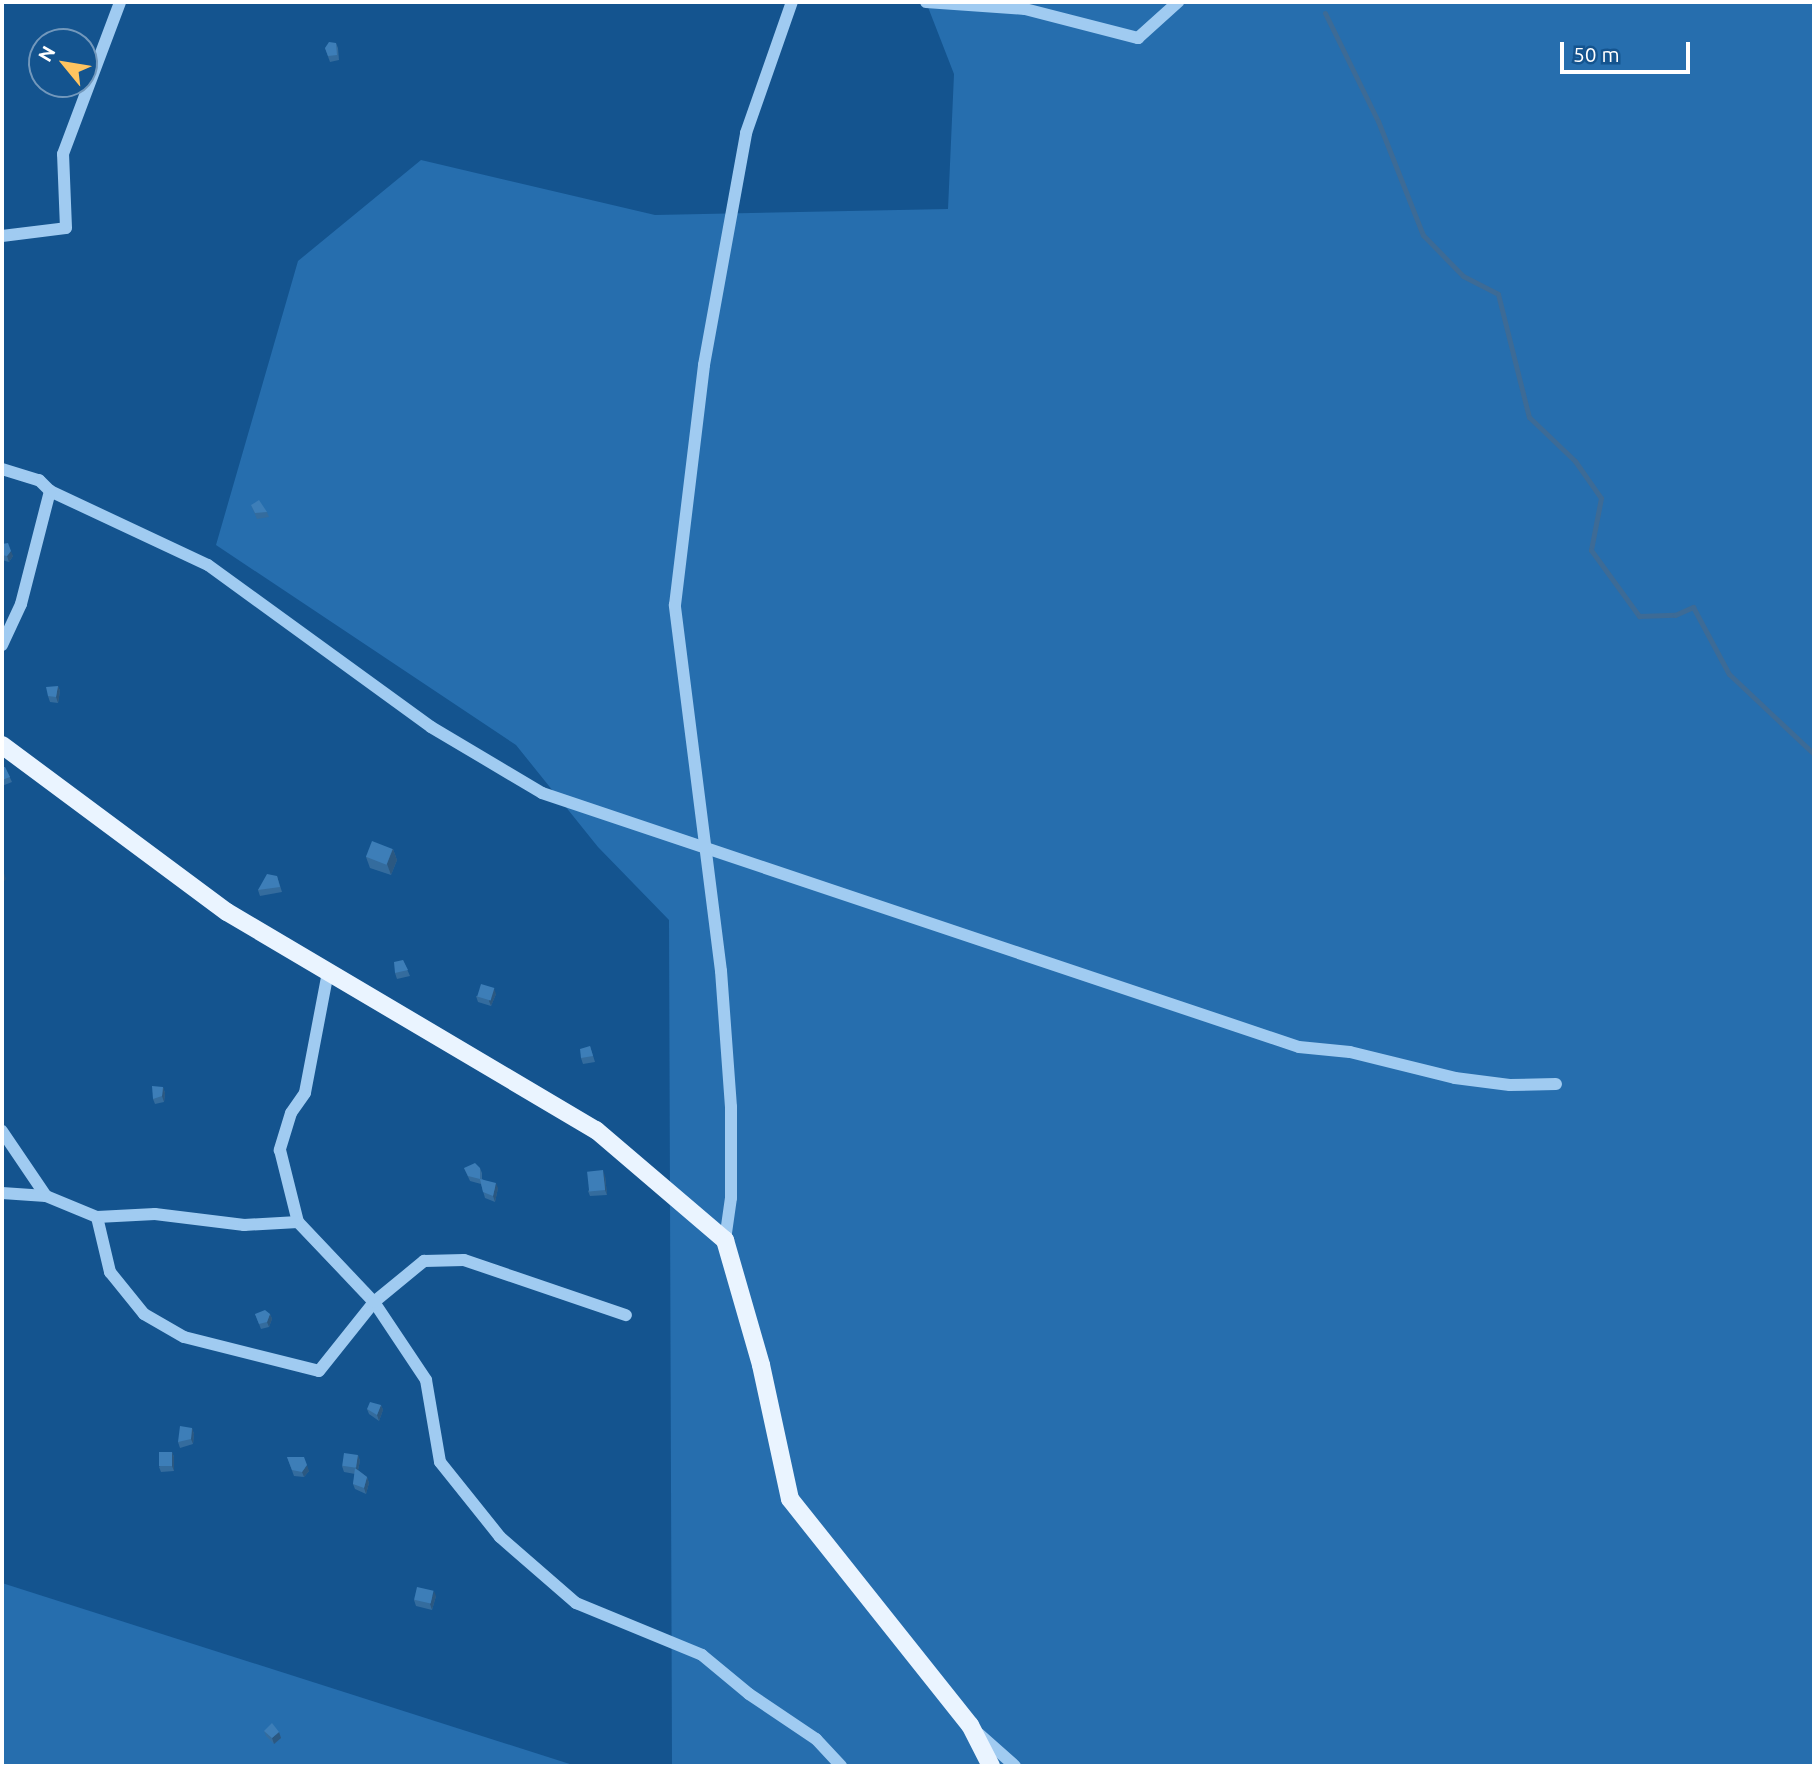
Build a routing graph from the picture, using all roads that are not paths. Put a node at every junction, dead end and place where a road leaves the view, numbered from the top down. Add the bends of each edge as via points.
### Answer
1 (120, 2) edge
2 (792, 2) edge
3 (926, 2) edge
4 (1178, 2) edge
5 (2, 236) edge
6 (2, 469) edge
7 (50, 491) junction
8 (2, 645) edge
9 (2, 745) edge
10 (704, 848) junction
11 (328, 972) junction
12 (1556, 1084) dead end
13 (2, 1131) edge
14 (2, 1193) edge
15 (46, 1196) junction
16 (97, 1217) junction
17 (298, 1222) junction
18 (725, 1240) junction
19 (374, 1302) junction
20 (626, 1315) dead end
21 (970, 1725) junction
22 (841, 1766) edge
23 (991, 1766) edge
24 (1015, 1766) edge

1 - 5 street via 63,154 66,228
2 - 10 street via 746,133 704,365 675,605
3 - 4 street via 1025,9 1138,38
6 - 7 street via 39,480
7 - 8 street via 21,604
7 - 10 street via 208,565 431,727 542,793
9 - 11 main road via 227,912
10 - 12 street via 1299,1047 1350,1052 1510,1085
10 - 18 street via 721,971 731,1107
11 - 17 street via 304,1093 291,1113 280,1150
11 - 18 main road via 596,1130
13 - 15 street
14 - 15 street
15 - 16 street
16 - 17 street via 155,1214 244,1225
16 - 19 street via 110,1272 144,1314 184,1337 319,1371
17 - 19 street
18 - 21 main road via 761,1366 790,1499
19 - 20 street via 424,1261 464,1260
19 - 22 street via 426,1380 440,1462 500,1537 576,1603 702,1655 749,1694 816,1739
21 - 23 main road
21 - 24 street

